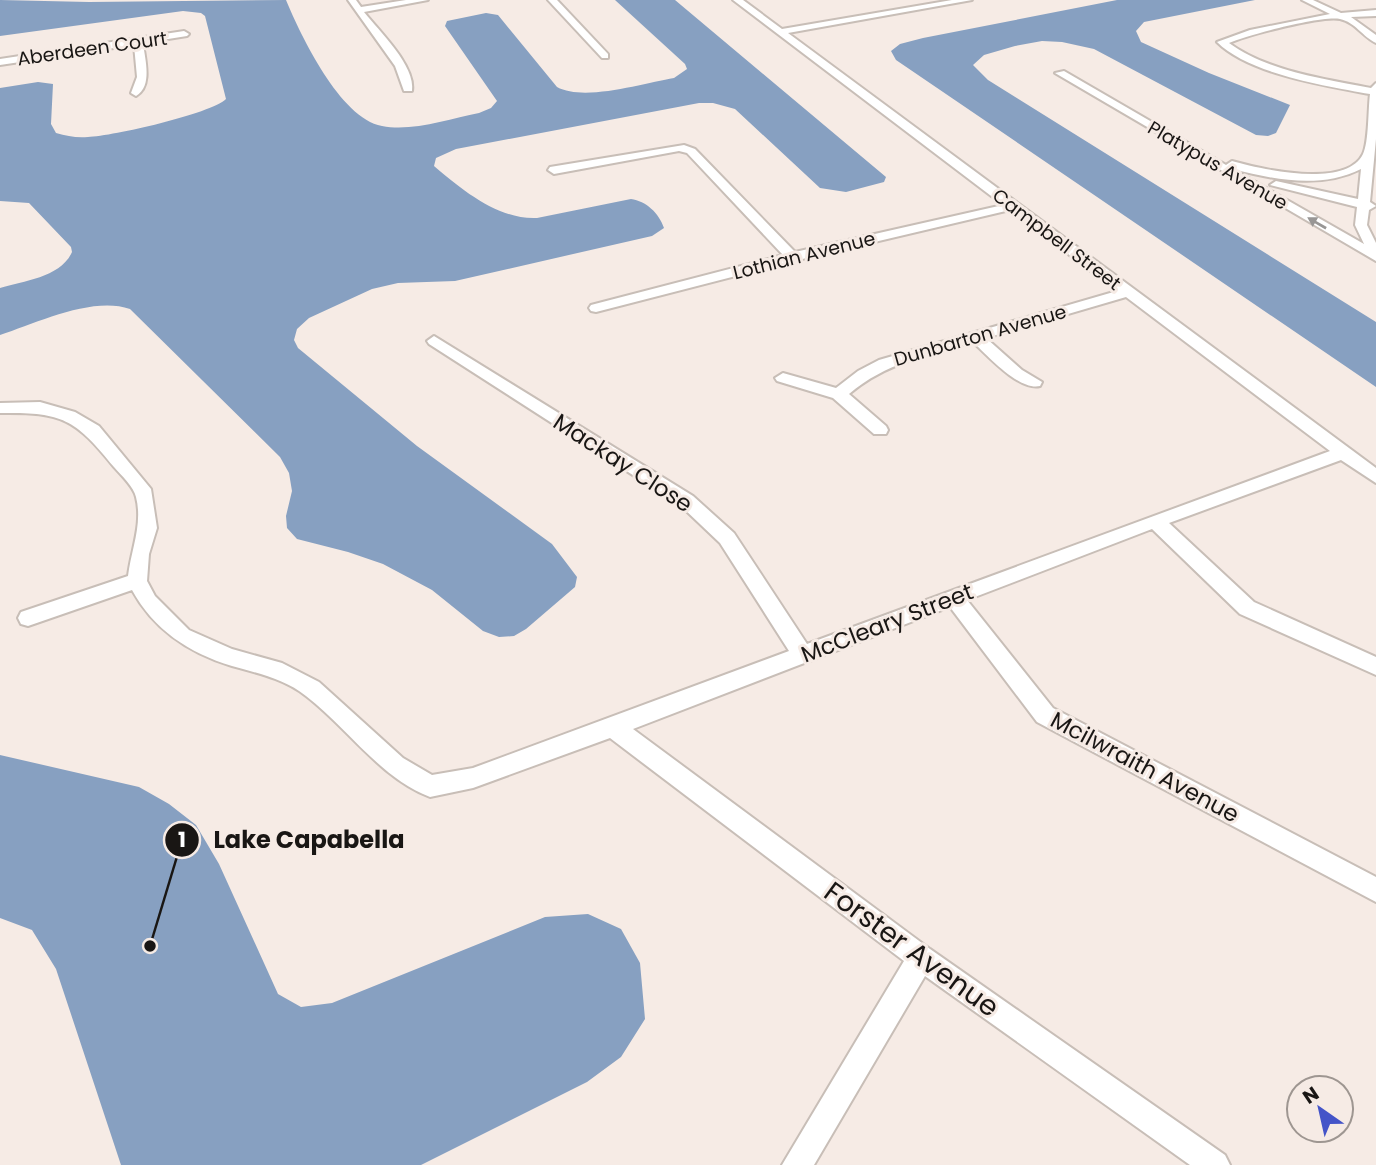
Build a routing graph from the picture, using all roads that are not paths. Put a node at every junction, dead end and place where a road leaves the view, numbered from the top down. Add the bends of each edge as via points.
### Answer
1 (352, 0) edge
2 (424, 0) edge
3 (552, 0) edge
4 (737, 0) edge
5 (925, 0) edge
6 (968, 0) edge
7 (1306, 0) edge
8 (936, 6) junction
9 (1324, 8) junction
10 (357, 10) junction
11 (1376, 12) edge
12 (1342, 16) junction
13 (780, 33) junction
14 (184, 34) dead end
15 (1376, 40) edge
16 (138, 41) junction
17 (606, 56) dead end
18 (0, 62) edge
19 (1060, 73) dead end
20 (1376, 86) edge
21 (408, 89) dead end
22 (136, 93) dead end
23 (1375, 101) edge
24 (1372, 147) edge
25 (1195, 151) junction
26 (554, 170) dead end
27 (1350, 170) junction
28 (1228, 171) junction
29 (1371, 175) edge
30 (1013, 206) junction
31 (1368, 206) edge
32 (1376, 254) edge
33 (792, 257) junction
34 (1128, 292) junction
35 (596, 308) dead end
36 (976, 337) junction
37 (434, 341) dead end
38 (783, 378) dead end
39 (1034, 382) dead end
40 (839, 394) junction
41 (0, 408) edge
42 (880, 430) dead end
43 (1343, 453) junction
44 (1376, 477) edge
45 (1155, 521) junction
46 (137, 581) junction
47 (954, 598) junction
48 (28, 618) dead end
49 (803, 654) junction
50 (1376, 666) edge
51 (613, 727) junction
52 (1376, 890) edge
53 (921, 958) junction
54 (797, 1165) edge
55 (1215, 1165) edge

1 - 10 street
2 - 10 street
3 - 17 street
4 - 13 street, Campbell Street
5 - 8 street
6 - 8 street
7 - 9 street
8 - 13 street
9 - 11 street
9 - 12 street
10 - 21 street via 392,54 407,78
11 - 12 street
12 - 15 street
12 - 23 street via 1222,41 1260,62
13 - 30 street, Campbell Street
14 - 16 street, Aberdeen Court
16 - 18 street, Aberdeen Court
16 - 22 street via 142,77
19 - 25 street, Platypus Avenue
20 - 23 street, Platypus Avenue
23 - 24 street, Platypus Avenue
24 - 27 street via 1361,165
24 - 29 street, Platypus Avenue
25 - 27 street via 1238,167 1285,176 1319,177
25 - 28 street, Platypus Avenue
26 - 33 street via 680,147 691,151
27 - 29 street
28 - 31 street
32 -> 28 street, Platypus Avenue
29 - 31 street, Platypus Avenue
30 - 33 street, Lothian Avenue
30 - 34 street, Campbell Street
31 - 32 street, Platypus Avenue via 1363,234
33 - 35 street, Lothian Avenue
34 - 36 street, Dunbarton Avenue
34 - 43 street, Campbell Street
36 - 39 street
36 - 40 street, Dunbarton Avenue via 884,363
37 - 49 street, Mackay Close via 687,501 727,538
38 - 40 street
40 - 42 street
41 - 46 street via 40,407 93,430 145,493 148,528
43 - 44 street, Campbell Street
43 - 45 street, McCleary Street
45 - 47 street, McCleary Street
45 - 50 street via 1247,608
46 - 48 street
46 - 51 street, McCleary Street via 148,601 182,636 275,669 312,688 395,765 430,786 473,778
47 - 49 street, McCleary Street
47 - 52 street, Mcilwraith Avenue via 1045,715
49 - 51 street, McCleary Street
51 - 53 street, Forster Avenue
53 - 54 street
53 - 55 street, Forster Avenue

